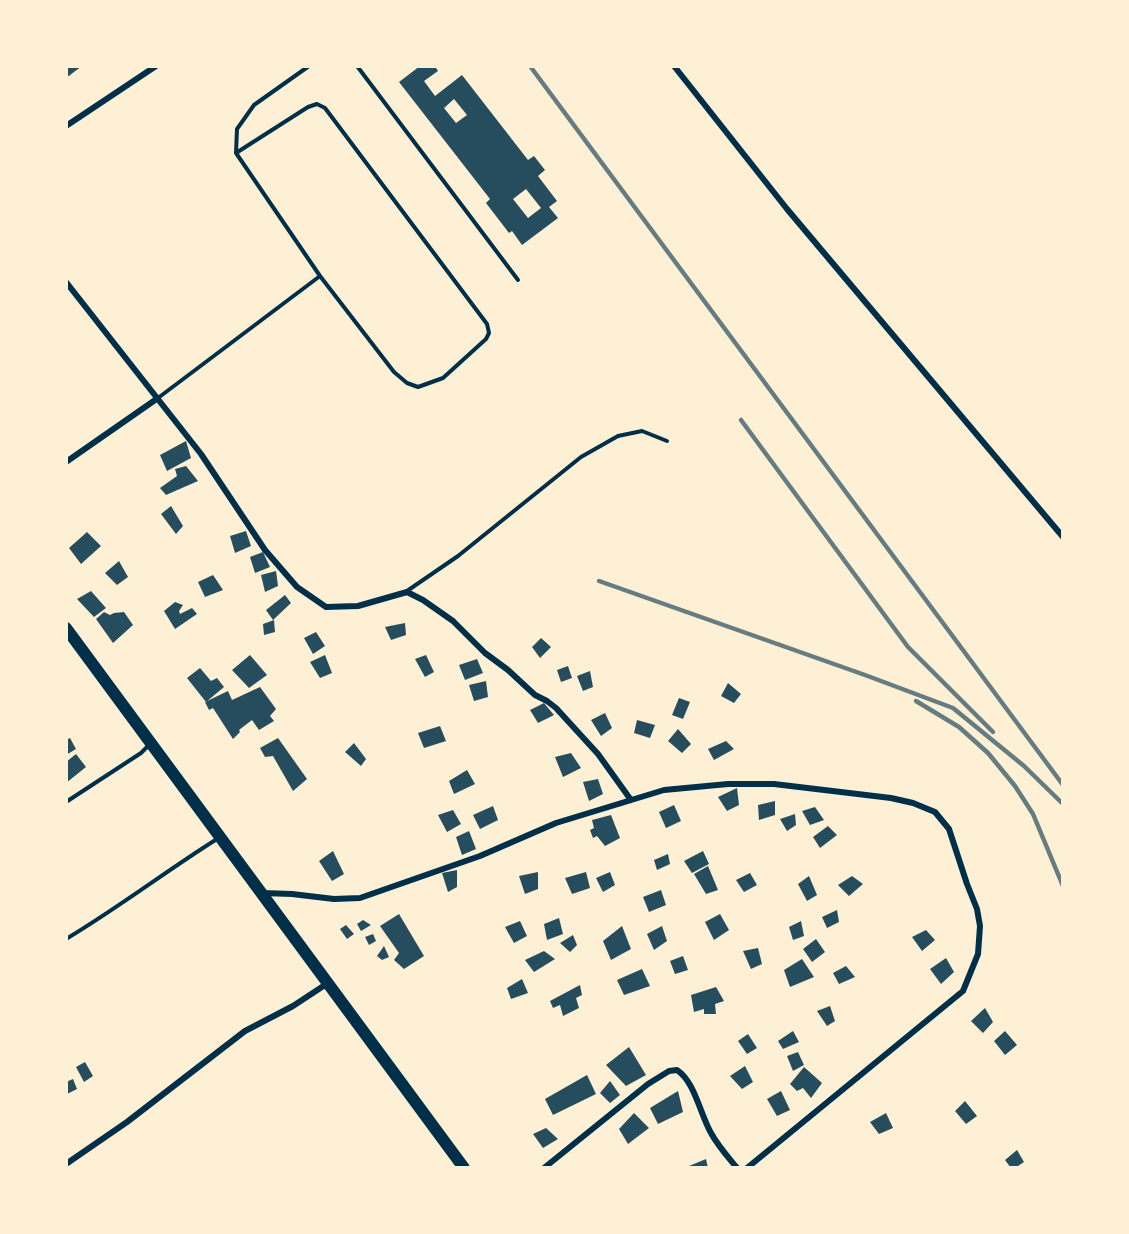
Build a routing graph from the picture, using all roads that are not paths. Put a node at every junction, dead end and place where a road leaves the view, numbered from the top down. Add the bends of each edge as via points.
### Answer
1 (156, 66) edge
2 (309, 66) edge
3 (357, 66) edge
4 (674, 66) edge
5 (66, 126) edge
6 (236, 153) junction
7 (320, 276) junction
8 (518, 280) dead end
9 (66, 282) edge
10 (158, 398) junction
11 (668, 441) dead end
12 (66, 462) edge
13 (1063, 537) edge
14 (407, 592) junction
15 (66, 628) edge
16 (151, 744) junction
17 (631, 800) junction
18 (66, 802) edge
19 (220, 837) junction
20 (262, 893) junction
21 (66, 939) edge
22 (328, 982) junction
23 (66, 1164) edge
24 (465, 1168) edge
25 (544, 1168) edge
26 (737, 1168) edge
27 (747, 1168) edge

1 - 5 street
2 - 6 lane via 254,105 237,129
3 - 8 lane
4 - 13 street via 787,209
6 - 7 lane
6 - 7 lane via 308,107 317,104 325,108 488,324 489,333 442,378 418,387 394,372
7 - 10 lane
9 - 10 street
10 - 12 street
10 - 14 street via 266,550 297,587 326,607 358,606
11 - 14 lane via 642,431 618,436 581,457
14 - 17 street via 453,621 485,653 556,708 598,754
15 - 16 main road
16 - 18 lane
16 - 19 main road
17 - 20 street via 556,823 480,856 360,898
17 - 27 street via 664,789 774,784 913,803 935,812 949,829 977,909 978,954 963,991
19 - 20 main road
19 - 21 lane
20 - 22 main road
22 - 23 street via 245,1031
22 - 24 main road
25 - 26 street via 648,1084 677,1070 692,1090 710,1132

